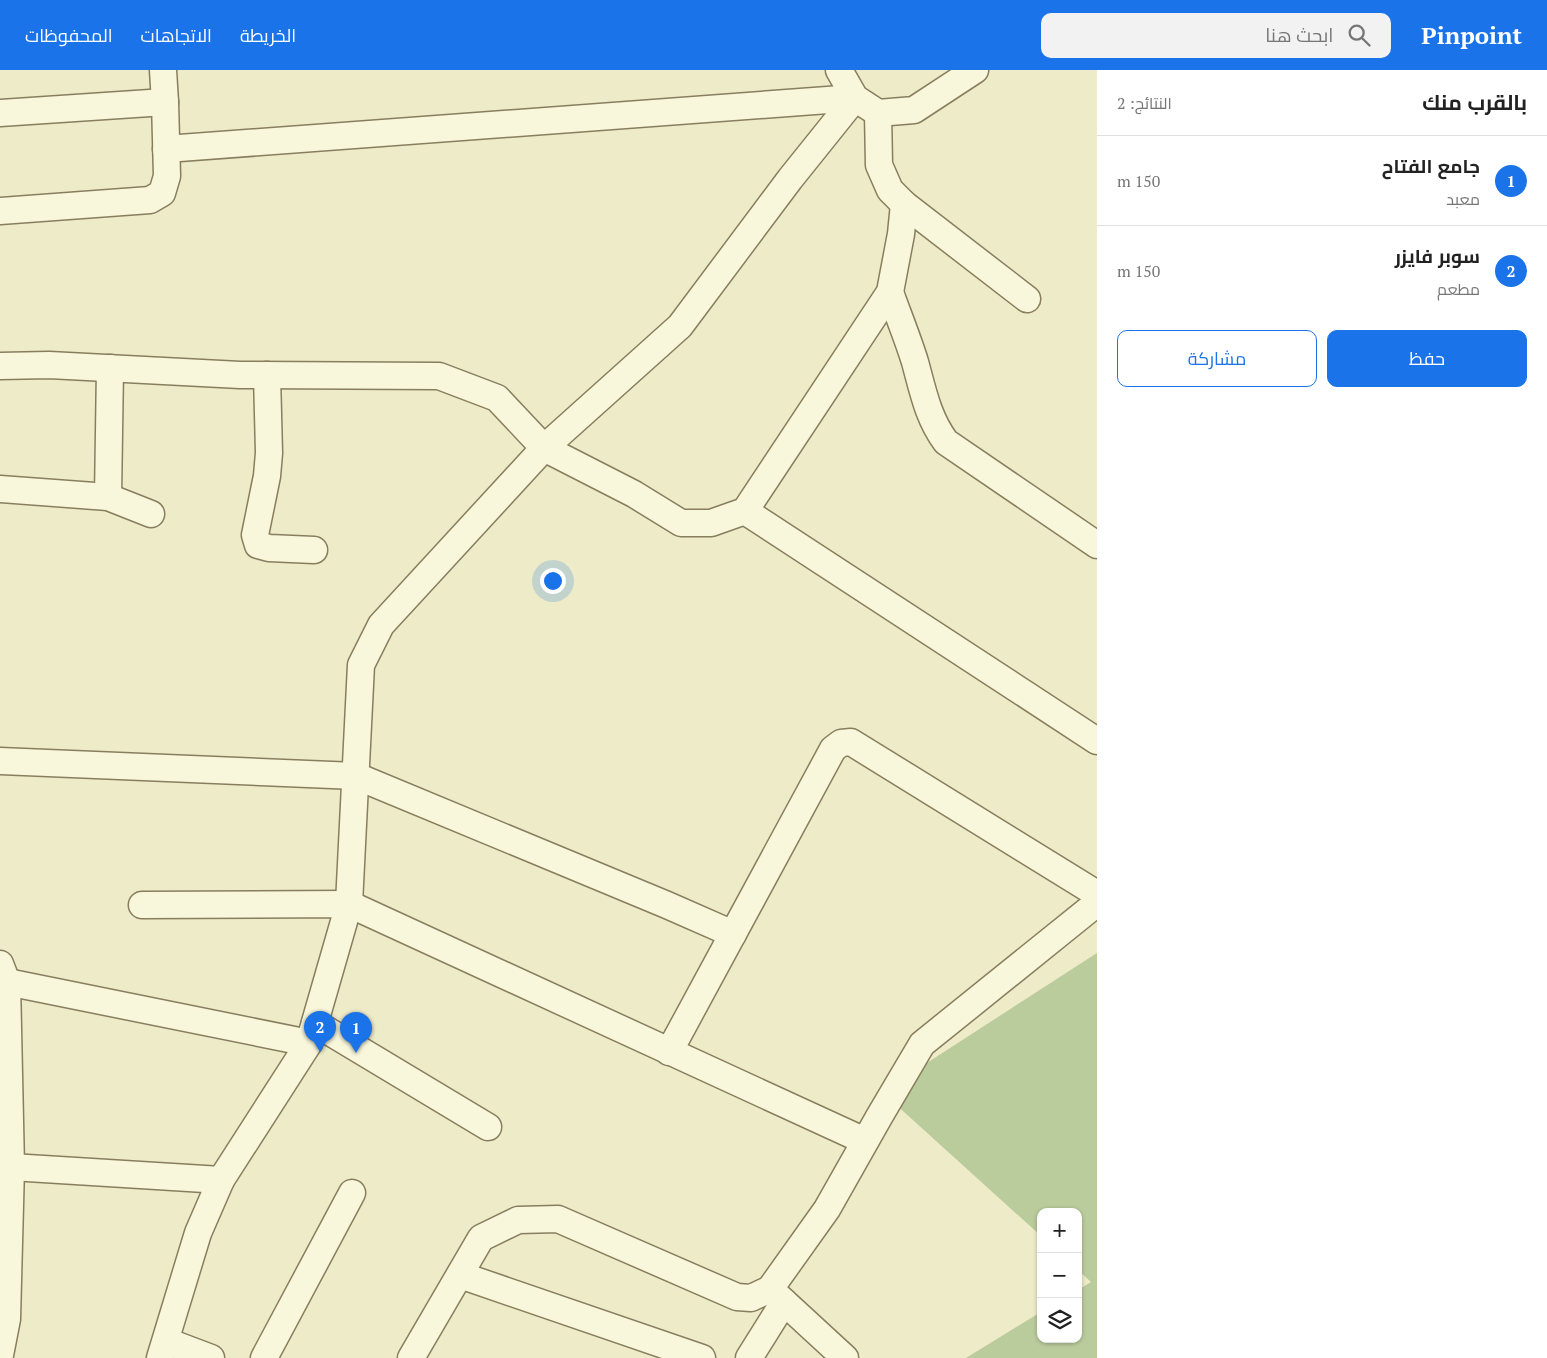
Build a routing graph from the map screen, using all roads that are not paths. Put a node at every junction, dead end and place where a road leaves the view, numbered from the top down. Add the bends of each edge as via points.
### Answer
1 (163, 70) edge
2 (839, 70) edge
3 (974, 70) edge
4 (855, 98) junction
5 (166, 102) junction
6 (0, 113) edge
7 (878, 113) junction
8 (166, 149) junction
9 (904, 204) junction
10 (0, 211) edge
11 (890, 292) junction
12 (1027, 299) dead end
13 (0, 366) edge
14 (110, 368) junction
15 (267, 375) junction
16 (544, 448) junction
17 (0, 489) edge
18 (108, 497) junction
19 (745, 511) junction
20 (151, 514) dead end
21 (1097, 544) edge
22 (314, 550) dead end
23 (1097, 741) edge
24 (0, 761) edge
25 (356, 776) junction
26 (1097, 894) edge
27 (1097, 903) edge
28 (349, 904) junction
29 (142, 905) dead end
30 (733, 934) junction
31 (4, 973) edge
32 (312, 1033) junction
33 (669, 1052) junction
34 (488, 1127) dead end
35 (865, 1141) junction
36 (12, 1167) junction
37 (221, 1180) junction
38 (352, 1193) dead end
39 (460, 1275) junction
40 (777, 1296) junction
41 (163, 1350) edge
42 (0, 1355) edge
43 (211, 1358) edge
44 (264, 1358) edge
45 (411, 1358) edge
46 (702, 1358) edge
47 (749, 1358) edge
48 (844, 1358) edge

1 - 5 street
2 - 4 street
3 - 7 street via 914,110
4 - 7 street
4 - 8 street
4 - 16 street via 680,326
5 - 6 street
5 - 8 street
7 - 9 street via 879,165 890,190
8 - 10 street via 167,176 162,193 150,200
9 - 11 street
9 - 12 street
11 - 19 street
11 - 21 street via 930,414 946,442
13 - 14 street
14 - 15 street
14 - 18 street
15 - 16 street via 439,376 497,398
15 - 22 street via 269,453 255,535 258,545 269,548
16 - 19 street via 634,494 681,523 711,523
16 - 25 street via 381,625 362,665
17 - 18 street
18 - 20 street
19 - 23 street
24 - 25 street
25 - 28 street
25 - 30 street
26 - 30 street via 851,742 841,742 833,749
27 - 35 street via 922,1044
28 - 29 street
28 - 32 street
28 - 33 street
30 - 33 street
31 - 32 street
31 - 36 street
32 - 34 street
32 - 37 street
33 - 35 street
35 - 40 street
36 - 37 street
36 - 42 street via 7,1319
37 - 41 street via 198,1232
38 - 44 street
39 - 40 street via 481,1238 518,1220 558,1219 737,1297
39 - 45 street
39 - 46 street
40 - 47 street
40 - 48 street
41 - 43 street

